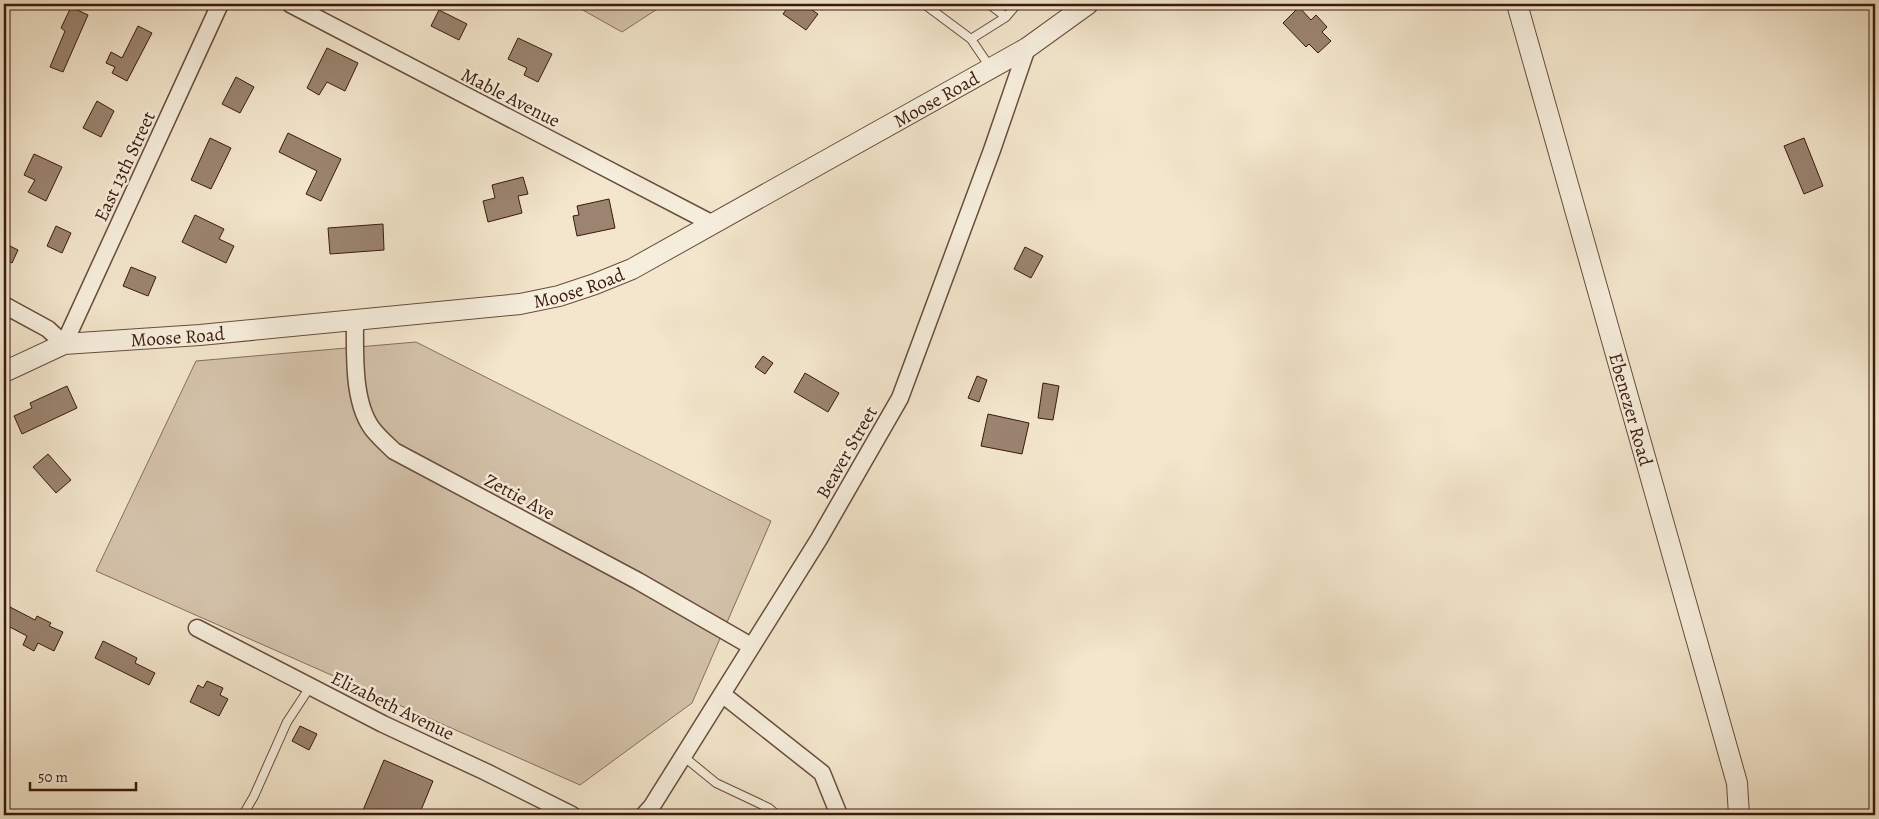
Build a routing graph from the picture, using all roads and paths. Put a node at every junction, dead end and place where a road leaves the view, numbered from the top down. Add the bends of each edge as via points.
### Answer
1 (220, 4) edge
2 (290, 4) edge
3 (924, 4) edge
4 (990, 4) edge
5 (1017, 4) edge
6 (1088, 4) edge
7 (1517, 4) edge
8 (1006, 17) junction
9 (971, 39) junction
10 (1027, 48) junction
11 (991, 69) junction
12 (713, 224) junction
13 (4, 305) edge
14 (355, 320) junction
15 (64, 344) junction
16 (4, 372) edge
17 (196, 628) dead end
18 (751, 646) junction
19 (310, 687) junction
20 (722, 694) junction
21 (683, 756) junction
22 (242, 815) edge
23 (572, 815) edge
24 (644, 815) edge
25 (777, 815) edge
26 (839, 815) edge
27 (1739, 815) edge

1 - 15 street, East 13th Street
2 - 12 street, Mable Avenue
3 - 9 lane
4 - 8 lane
5 - 8 lane
6 - 10 street, Moose Road
7 - 27 street, Ebenezer Road via 1737,783
8 - 9 lane
9 - 11 lane
10 - 11 street, Moose Road
10 - 18 street, Beaver Street via 900,398 819,539
11 - 12 street, Moose Road
12 - 14 street, Moose Road via 632,268 559,296 520,304
13 - 15 street via 48,329
14 - 15 street, Moose Road
14 - 18 street, Zettie Ave via 355,364 362,408 374,431 394,451 638,581
15 - 16 street, Moose Road
17 - 19 street, Elizabeth Avenue
18 - 20 street, Beaver Street
19 - 22 lane via 287,722 254,796
19 - 23 street, Elizabeth Avenue
20 - 21 street
20 - 26 street via 822,773
21 - 24 street
21 - 25 lane via 716,783

